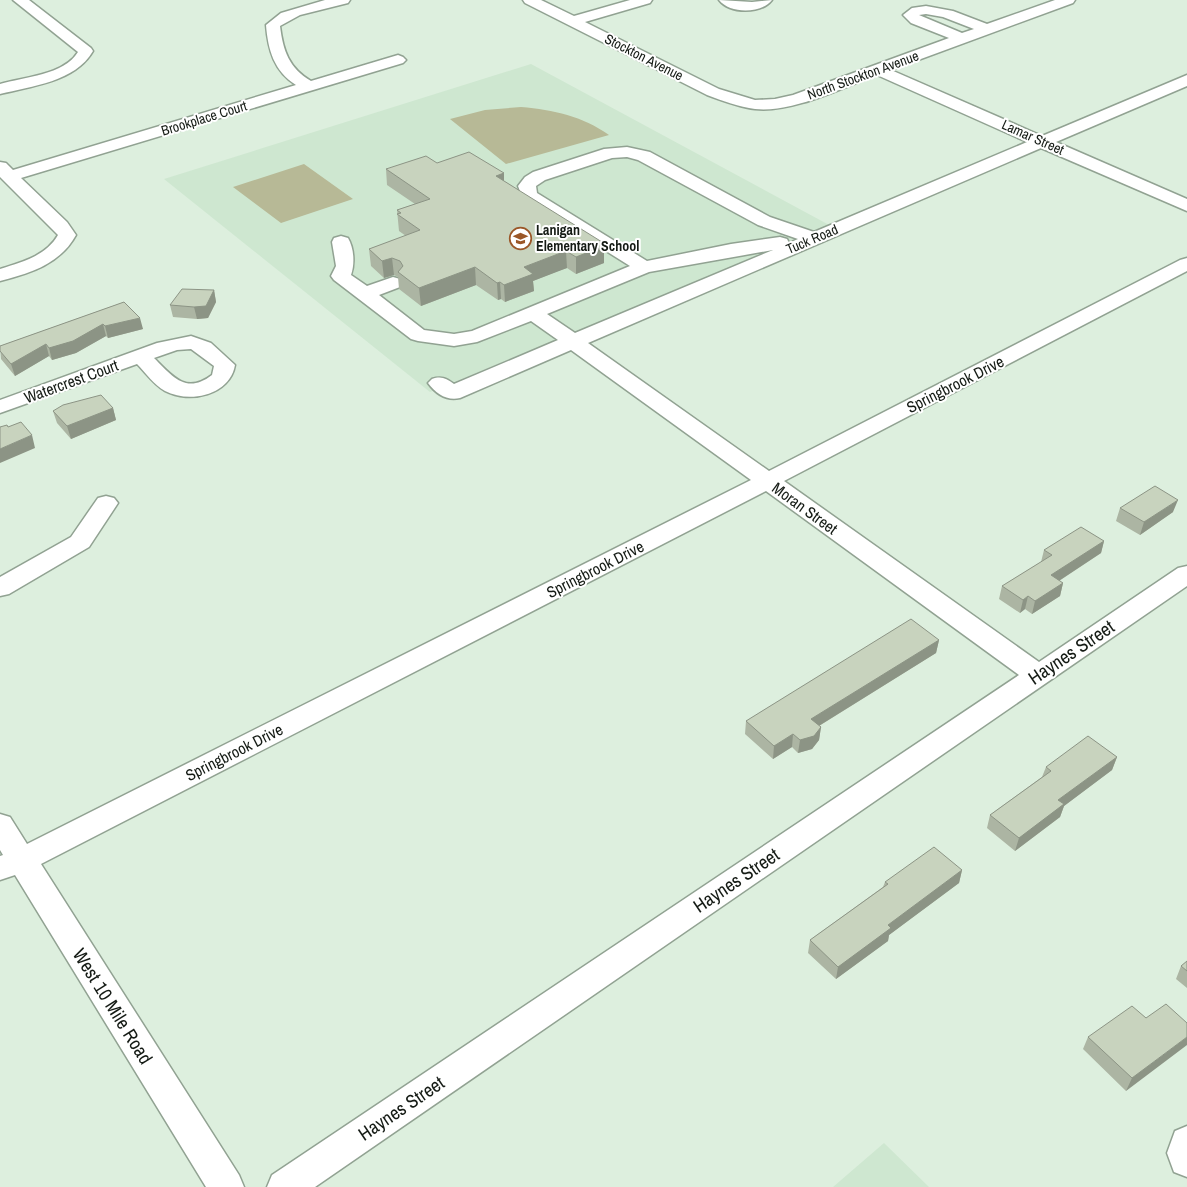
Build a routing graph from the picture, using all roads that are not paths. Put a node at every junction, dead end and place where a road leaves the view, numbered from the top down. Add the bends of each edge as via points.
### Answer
1 (20, 0) edge
2 (344, 0) edge
3 (530, 0) edge
4 (645, 0) edge
5 (726, 0) edge
6 (765, 0) edge
7 (1068, 0) edge
8 (573, 21) junction
9 (988, 30) junction
10 (963, 39) junction
11 (398, 60) dead end
12 (878, 70) junction
13 (1187, 80) edge
14 (308, 86) junction
15 (0, 89) edge
16 (761, 106) joint
17 (1043, 142) junction
18 (5, 171) edge
19 (1187, 206) edge
20 (813, 238) junction
21 (340, 242) dead end
22 (1187, 264) edge
23 (644, 267) junction
24 (0, 275) edge
25 (393, 284) dead end
26 (365, 294) junction
27 (533, 313) junction
28 (572, 342) junction
29 (141, 356) dead end
30 (439, 383) dead end
31 (0, 407) edge
32 (767, 481) junction
33 (106, 503) dead end
34 (1187, 574) edge
35 (0, 587) edge
36 (1037, 674) junction
37 (0, 825) edge
38 (11, 864) edge
39 (1187, 1142) edge
40 (1187, 1160) edge
41 (226, 1187) edge
42 (285, 1187) edge

1 - 15 street via 86,51 77,64 57,73
2 - 14 street via 290,14 277,19 272,25 283,67
3 - 8 street, Stockton Avenue
4 - 8 street
5 - 6 street via 743,6 753,6
7 - 9 street, North Stockton Avenue
8 - 16 street, Stockton Avenue via 713,92 741,103
9 - 10 street, North Stockton Avenue
9 - 10 street via 935,10 916,11 910,15
10 - 12 street, North Stockton Avenue
11 - 14 street, Brookplace Court
12 - 16 street, North Stockton Avenue via 781,104
12 - 17 street, Lamar Street
13 - 17 street, Tuck Road
14 - 18 street, Brookplace Court
17 - 19 street, Lamar Street
17 - 20 street, Tuck Road
18 - 24 street via 67,235 63,243 40,261
20 - 23 street
20 - 23 street via 764,221 644,156 627,152 598,156 531,180 527,186 529,195
20 - 28 street, Tuck Road
21 - 26 street via 345,266 341,276
22 - 32 street, Springbrook Drive
23 - 27 street
25 - 26 street
26 - 27 street via 418,335 434,338 467,338
27 - 28 street, Moran Street
28 - 30 street, Tuck Road via 452,393
28 - 32 street, Moran Street
29 - 31 street, Watercrest Court
32 - 36 street, Moran Street
32 - 38 street, Springbrook Drive
33 - 35 street via 80,542
34 - 36 street, Haynes Street
36 - 42 street, Haynes Street
37 - 38 street, West 10 Mile Road
38 - 41 street, West 10 Mile Road
39 - 40 street

